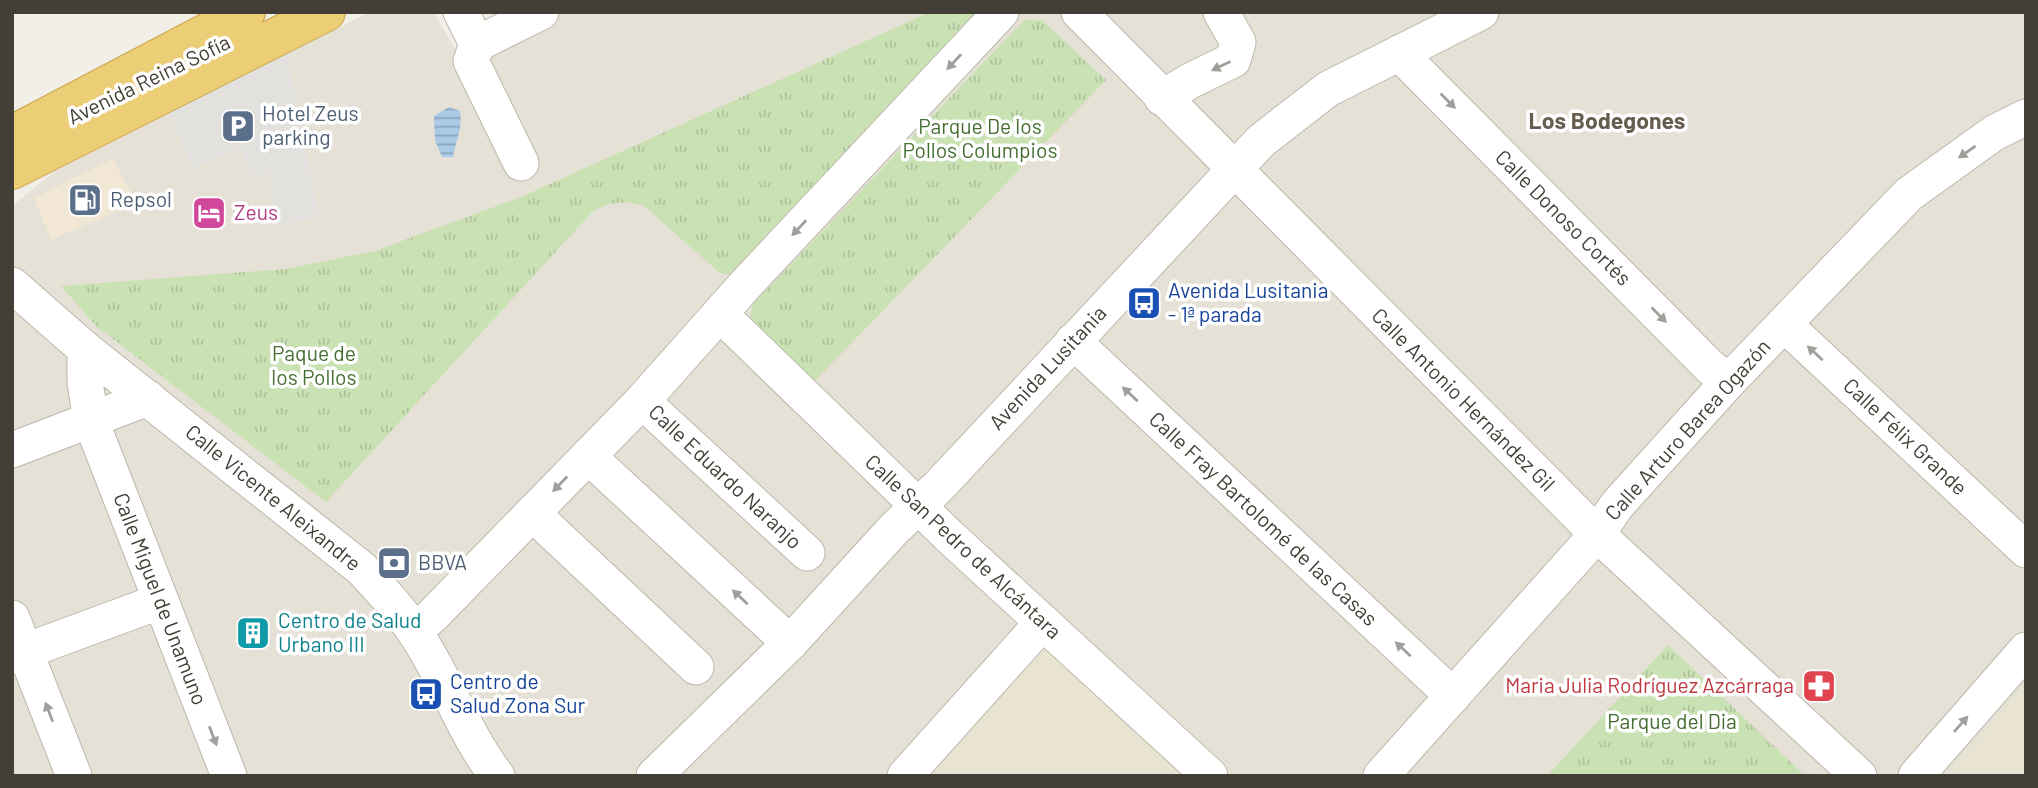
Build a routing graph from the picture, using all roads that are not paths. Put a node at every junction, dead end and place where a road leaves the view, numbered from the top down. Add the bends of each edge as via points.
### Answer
1 (208, 12) edge
2 (246, 12) edge
3 (286, 12) edge
4 (326, 12) edge
5 (461, 12) edge
6 (541, 12) edge
7 (1001, 12) edge
8 (1079, 12) edge
9 (1222, 12) edge
10 (1481, 12) edge
11 (477, 44) junction
12 (1399, 53) junction
13 (1162, 98) junction
14 (12, 109) edge
15 (2026, 117) edge
16 (12, 135) edge
17 (12, 148) edge
18 (521, 163) dead end
19 (12, 170) edge
20 (1233, 170) junction
21 (12, 285) edge
22 (720, 314) junction
23 (1784, 324) junction
24 (1073, 341) junction
25 (85, 349) junction
26 (1728, 382) junction
27 (148, 398) junction
28 (642, 401) junction
29 (91, 421) junction
30 (12, 450) edge
31 (588, 456) junction
32 (918, 506) junction
33 (533, 513) junction
34 (1597, 534) junction
35 (2026, 550) edge
36 (807, 553) dead end
37 (161, 601) junction
38 (12, 618) edge
39 (1042, 622) junction
40 (415, 631) junction
41 (790, 643) junction
42 (2026, 650) edge
43 (19, 654) edge
44 (696, 667) dead end
45 (1453, 696) junction
46 (488, 769) edge
47 (74, 776) edge
48 (229, 776) edge
49 (654, 776) edge
50 (905, 776) edge
51 (1210, 776) edge
52 (1381, 776) edge
53 (1858, 776) edge
54 (1916, 776) edge

1 - 14 highway
2 - 16 highway, Avenida Reina Sofía
3 - 17 highway, Avenida Reina Sofía
4 - 19 highway
5 - 11 street
6 - 11 street
7 -> 22 street
8 - 13 street, Calle Antonio Hernández Gil
9 -> 13 street via 1238,42 1234,60
10 - 12 street, Avenida Lusitania
11 - 18 street via 471,61
12 - 20 street, Avenida Lusitania via 1328,89 1261,141
12 -> 26 street, Calle Donoso Cortés
13 - 20 street, Calle Antonio Hernández Gil
15 -> 23 street, Calle Arturo Barea Ogazón via 1994,133 1909,194
20 - 24 street, Avenida Lusitania
20 - 34 street, Calle Antonio Hernández Gil
21 - 25 street, Calle Vicente Aleixandre
22 - 28 street
22 - 32 street, Calle San Pedro de Alcántara
23 - 26 street, Calle Arturo Barea Ogazón
35 -> 23 street, Calle Félix Grande
24 - 32 street, Avenida Lusitania
45 -> 24 street, Calle Fray Bartolomé de las Casas
25 - 27 street, Calle Vicente Aleixandre
25 - 29 street, Calle Miguel de Unamuno
26 - 34 street, Calle Arturo Barea Ogazón via 1616,505
27 - 29 street
27 - 40 street, Calle Vicente Aleixandre via 362,569
28 - 31 street
28 - 36 street, Calle Eduardo Naranjo
29 - 30 street
29 - 37 street, Calle Miguel de Unamuno
31 -> 33 street
41 -> 31 street
32 - 39 street, Calle San Pedro de Alcántara
32 - 41 street, Avenida Lusitania
33 - 40 street
33 - 44 street
34 - 45 street, Calle Arturo Barea Ogazón
34 - 53 street, Calle Antonio Hernández Gil
37 - 43 street
37 -> 48 street, Calle Miguel de Unamuno
38 - 43 street
39 - 50 street
39 - 51 street, Calle San Pedro de Alcántara
40 - 46 street, Calle Vicente Aleixandre
41 - 49 street, Avenida Lusitania
54 -> 42 street
47 -> 43 street
45 - 52 street, Calle Arturo Barea Ogazón

